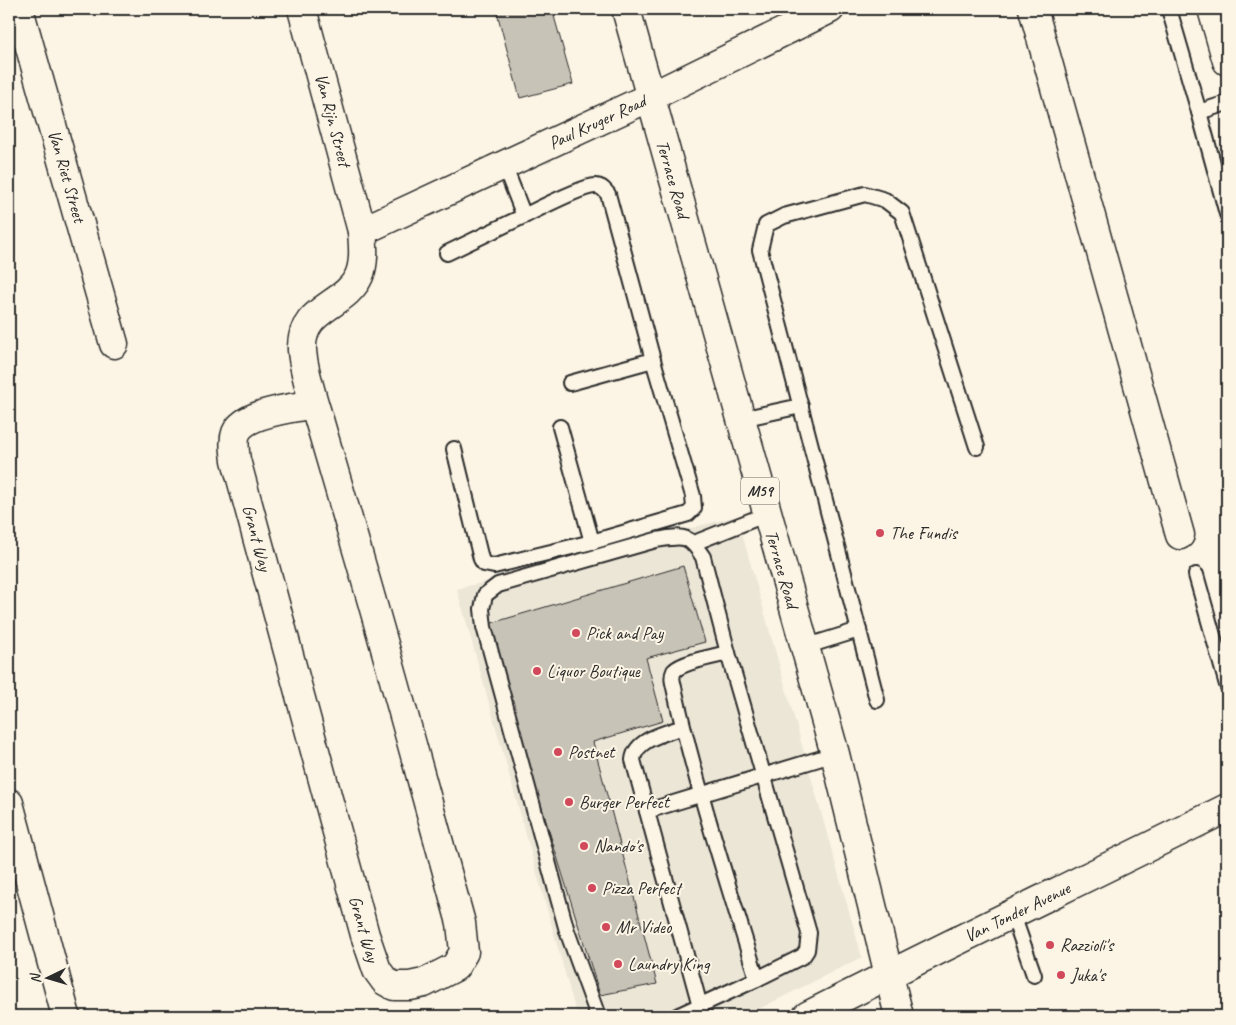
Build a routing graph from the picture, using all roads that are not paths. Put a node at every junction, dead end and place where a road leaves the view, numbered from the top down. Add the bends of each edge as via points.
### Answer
1 (19, 9) edge
2 (302, 9) edge
3 (626, 9) edge
4 (830, 9) edge
5 (1033, 9) edge
6 (1169, 9) edge
7 (1212, 9) edge
8 (1227, 61) edge
9 (650, 97) junction
10 (1227, 104) edge
11 (1199, 112) junction
12 (504, 165) junction
13 (1227, 214) edge
14 (524, 216) junction
15 (362, 231) junction
16 (447, 253) dead end
17 (114, 344) dead end
18 (653, 360) junction
19 (570, 383) dead end
20 (314, 404) junction
21 (801, 406) junction
22 (741, 420) junction
23 (560, 427) dead end
24 (977, 447) dead end
25 (454, 449) dead end
26 (767, 514) junction
27 (1180, 535) dead end
28 (592, 542) junction
29 (694, 543) junction
30 (1196, 576) dead end
31 (860, 630) junction
32 (804, 647) junction
33 (728, 653) junction
34 (1227, 685) edge
35 (877, 700) dead end
36 (682, 727) junction
37 (835, 754) junction
38 (764, 776) junction
39 (702, 795) junction
40 (9, 803) edge
41 (1227, 808) edge
42 (647, 811) junction
43 (1013, 915) junction
44 (888, 974) junction
45 (1034, 975) dead end
46 (757, 979) junction
47 (700, 1006) junction
48 (66, 1016) edge
49 (598, 1016) edge
50 (677, 1016) edge
51 (807, 1016) edge
52 (899, 1016) edge

1 - 17 street, Van Riet Street
2 - 15 street, Van Rijn Street
3 - 9 street, Terrace Road / M59
4 - 9 street, Paul Kruger Road
5 - 27 street
6 - 11 lane
7 - 8 street
9 - 12 street, Paul Kruger Road
9 - 22 street, Terrace Road / M59
10 - 11 lane
11 - 13 lane
12 - 14 lane
12 - 15 street, Paul Kruger Road
14 - 16 lane
14 - 18 lane via 582,190 594,186 603,188 608,194
15 - 20 street, Van Rijn Street via 362,266 355,284 315,315 306,325 302,339 302,353
18 - 19 lane
18 - 28 lane via 694,508 688,514
20 - 20 street, Grant Way via 389,657 461,923 464,952 455,967 424,983 410,986 394,986 384,981 376,970 236,460 236,432 250,420
21 - 22 lane
21 - 24 lane via 760,250 766,225 784,216 865,194 885,200 902,213
21 - 31 lane
22 - 26 street, Terrace Road / M59
23 - 28 lane
25 - 28 lane via 484,564 494,566
26 - 29 lane
26 - 32 street, Terrace Road / M59
29 - 33 lane via 703,557
29 - 49 lane via 682,536 656,540 498,585 485,595 482,610 486,637 567,931
30 - 34 lane
31 - 32 lane
31 - 35 lane
32 - 37 street, Terrace Road / M59
33 - 36 lane via 674,671 672,676
33 - 38 lane
36 - 39 lane
36 - 42 lane via 648,740 637,748 633,760
37 - 38 lane
37 - 44 street, Terrace Road / M59
38 - 39 lane
38 - 46 lane via 809,933 809,943 803,956
39 - 42 lane
39 - 46 lane
40 - 48 street
41 - 43 street, Van Tonder Avenue
42 - 47 lane
43 - 44 street, Van Tonder Avenue
43 - 45 lane
44 - 51 street, Van Tonder Avenue
44 - 52 street, Terrace Road / M59
46 - 47 lane
47 - 50 lane

